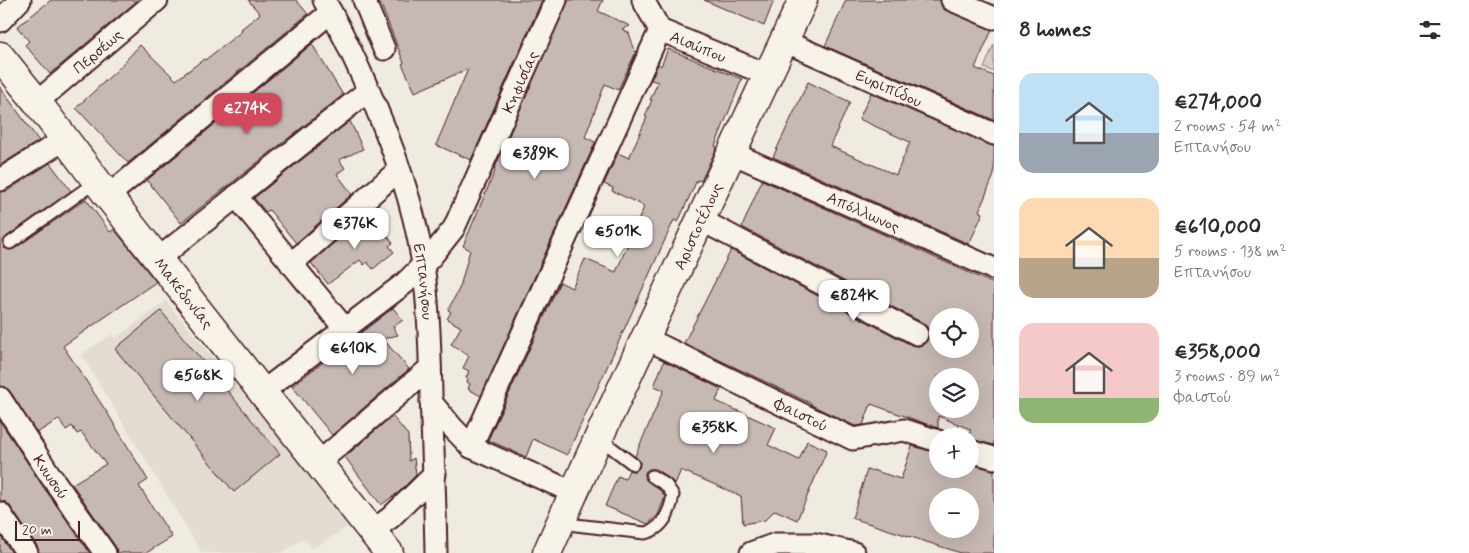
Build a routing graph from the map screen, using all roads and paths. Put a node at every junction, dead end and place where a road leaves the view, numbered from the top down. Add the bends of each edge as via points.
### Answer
1 (20, 0) edge
2 (156, 0) edge
3 (364, 0) edge
4 (556, 0) edge
5 (643, 0) edge
6 (803, 0) edge
7 (952, 0) edge
8 (328, 6) edge
9 (994, 18) edge
10 (0, 21) edge
11 (660, 30) junction
12 (784, 41) junction
13 (384, 49) dead end
14 (0, 56) edge
15 (768, 76) junction
16 (369, 90) junction
17 (37, 102) junction
18 (994, 134) edge
19 (65, 139) junction
20 (732, 153) junction
21 (399, 170) junction
22 (0, 180) edge
23 (102, 189) junction
24 (236, 196) junction
25 (701, 220) junction
26 (10, 242) dead end
27 (158, 259) junction
28 (291, 264) junction
29 (423, 266) junction
30 (994, 268) edge
31 (345, 329) junction
32 (917, 334) dead end
33 (645, 338) junction
34 (430, 368) junction
35 (262, 392) junction
36 (0, 398) edge
37 (431, 402) junction
38 (929, 438) edge
39 (596, 445) junction
40 (471, 447) junction
41 (979, 454) edge
42 (994, 458) edge
43 (318, 463) junction
44 (633, 464) dead end
45 (435, 474) junction
46 (652, 476) dead end
47 (575, 493) junction
48 (0, 512) edge
49 (576, 525) junction
50 (369, 528) junction
51 (27, 553) edge
52 (105, 553) edge
53 (389, 553) edge
54 (436, 553) edge
55 (547, 553) edge
56 (564, 553) edge
57 (751, 553) edge
58 (854, 553) edge

1 - 10 street
2 - 17 street, Περσέως
3 - 13 street
4 - 29 street, Κηφισίας via 454,228
5 - 11 street, Αισώπου
6 - 12 main road, Αριστοτέλους
7 - 9 street
8 - 16 street, Επτανήσου
8 - 23 street
11 - 15 street, Αισώπου
11 - 40 street
12 - 15 main road, Αριστοτέλους
12 - 18 street, Ευριπίδου
14 - 17 main road, Μακεδονίας
15 - 20 main road, Αριστοτέλους
16 - 21 street, Επτανήσου
16 - 24 street
17 - 19 main road, Μακεδονίας
19 - 22 street
19 - 23 main road, Μακεδονίας
20 - 25 main road, Αριστοτέλους
20 - 30 street, Απόλλωνος
21 - 28 street
21 - 29 street, Επτανήσου
23 - 26 lane
23 - 27 main road, Μακεδονίας
24 - 27 street
24 - 28 street
25 - 32 street
25 - 33 main road, Αριστοτέλους
27 - 35 main road, Μακεδονίας
28 - 31 street
29 - 31 street, Κηφισίας
29 - 34 street, Επτανήσου
31 - 35 street, Κηφισίας
33 - 38 street, Φαιστού via 853,439 904,430
33 - 39 main road, Αριστοτέλους
34 - 37 street, Επτανήσου
34 - 43 street
35 - 43 main road, Μακεδονίας
36 - 52 street, Κνωσού
37 - 40 street
37 - 45 street, Επτανήσου
39 - 44 lane
39 - 47 main road, Αριστοτέλους
39 - 49 main road, Αριστοτέλους via 588,500
40 - 47 street
41 - 42 street
43 - 50 main road, Μακεδονίας
45 - 50 street via 390,518
45 - 54 street, Επτανήσου
46 - 49 lane via 666,485 673,495 671,507 655,531 645,533
47 - 55 main road, Αριστοτέλους
48 - 51 street
49 - 56 main road, Αριστοτέλους
50 - 53 main road, Μακεδονίας
57 - 58 street via 776,544 815,544

